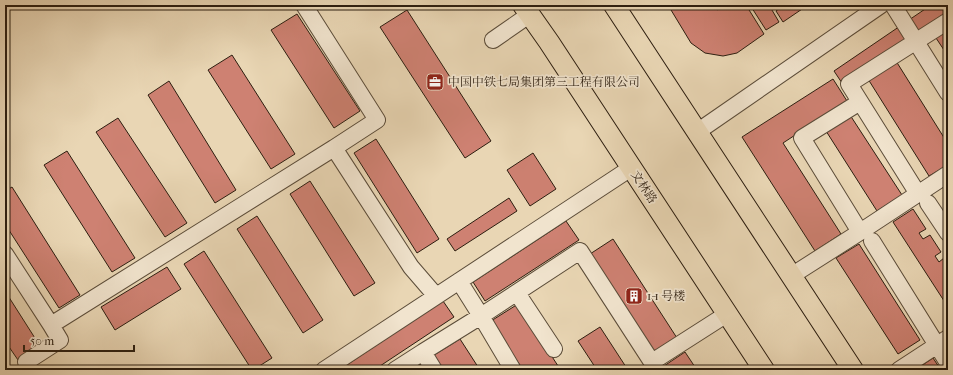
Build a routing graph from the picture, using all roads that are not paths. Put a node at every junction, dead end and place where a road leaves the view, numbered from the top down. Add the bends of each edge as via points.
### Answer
1 (304, 5) edge
2 (614, 5) edge
3 (881, 5) edge
4 (893, 5) edge
5 (526, 10) edge
6 (948, 21) edge
7 (493, 40) dead end
8 (916, 41) junction
9 (948, 93) edge
10 (860, 102) junction
11 (697, 132) junction
12 (334, 148) junction
13 (631, 168) junction
14 (948, 174) edge
15 (923, 198) junction
16 (948, 233) edge
17 (866, 236) junction
18 (5, 254) edge
19 (791, 276) junction
20 (459, 281) junction
21 (517, 293) junction
22 (436, 296) junction
23 (727, 314) junction
24 (481, 316) junction
25 (51, 324) junction
26 (943, 342) edge
27 (554, 349) dead end
28 (423, 352) junction
29 (26, 362) dead end
30 (948, 363) edge
31 (655, 366) edge
32 (324, 370) edge
33 (395, 370) edge
34 (434, 370) edge
35 (513, 370) edge
36 (764, 370) edge
37 (853, 370) edge
38 (899, 370) edge

1 - 12 street via 377,120
2 - 11 main road
3 - 11 street
4 - 8 street
5 - 7 street
5 - 13 main road, 文林路
6 - 8 street
8 - 9 street
8 - 10 street via 850,84
10 - 15 street
10 - 17 street via 802,138
11 - 19 main road
12 - 22 street via 412,267
12 - 25 street
13 - 20 street
13 - 23 main road, 文林路
14 - 15 street
15 - 16 street
15 - 17 street
17 - 19 street
17 - 26 street
18 - 25 street
19 - 37 main road
20 - 22 street
20 - 24 street
21 - 24 street
21 - 27 street
21 - 31 street via 580,251
22 - 32 street
23 - 31 street
23 - 36 main road, 文林路
24 - 28 street
24 - 35 street
25 - 29 street via 60,340
26 - 30 street
26 - 38 street
28 - 33 street
28 - 34 street

